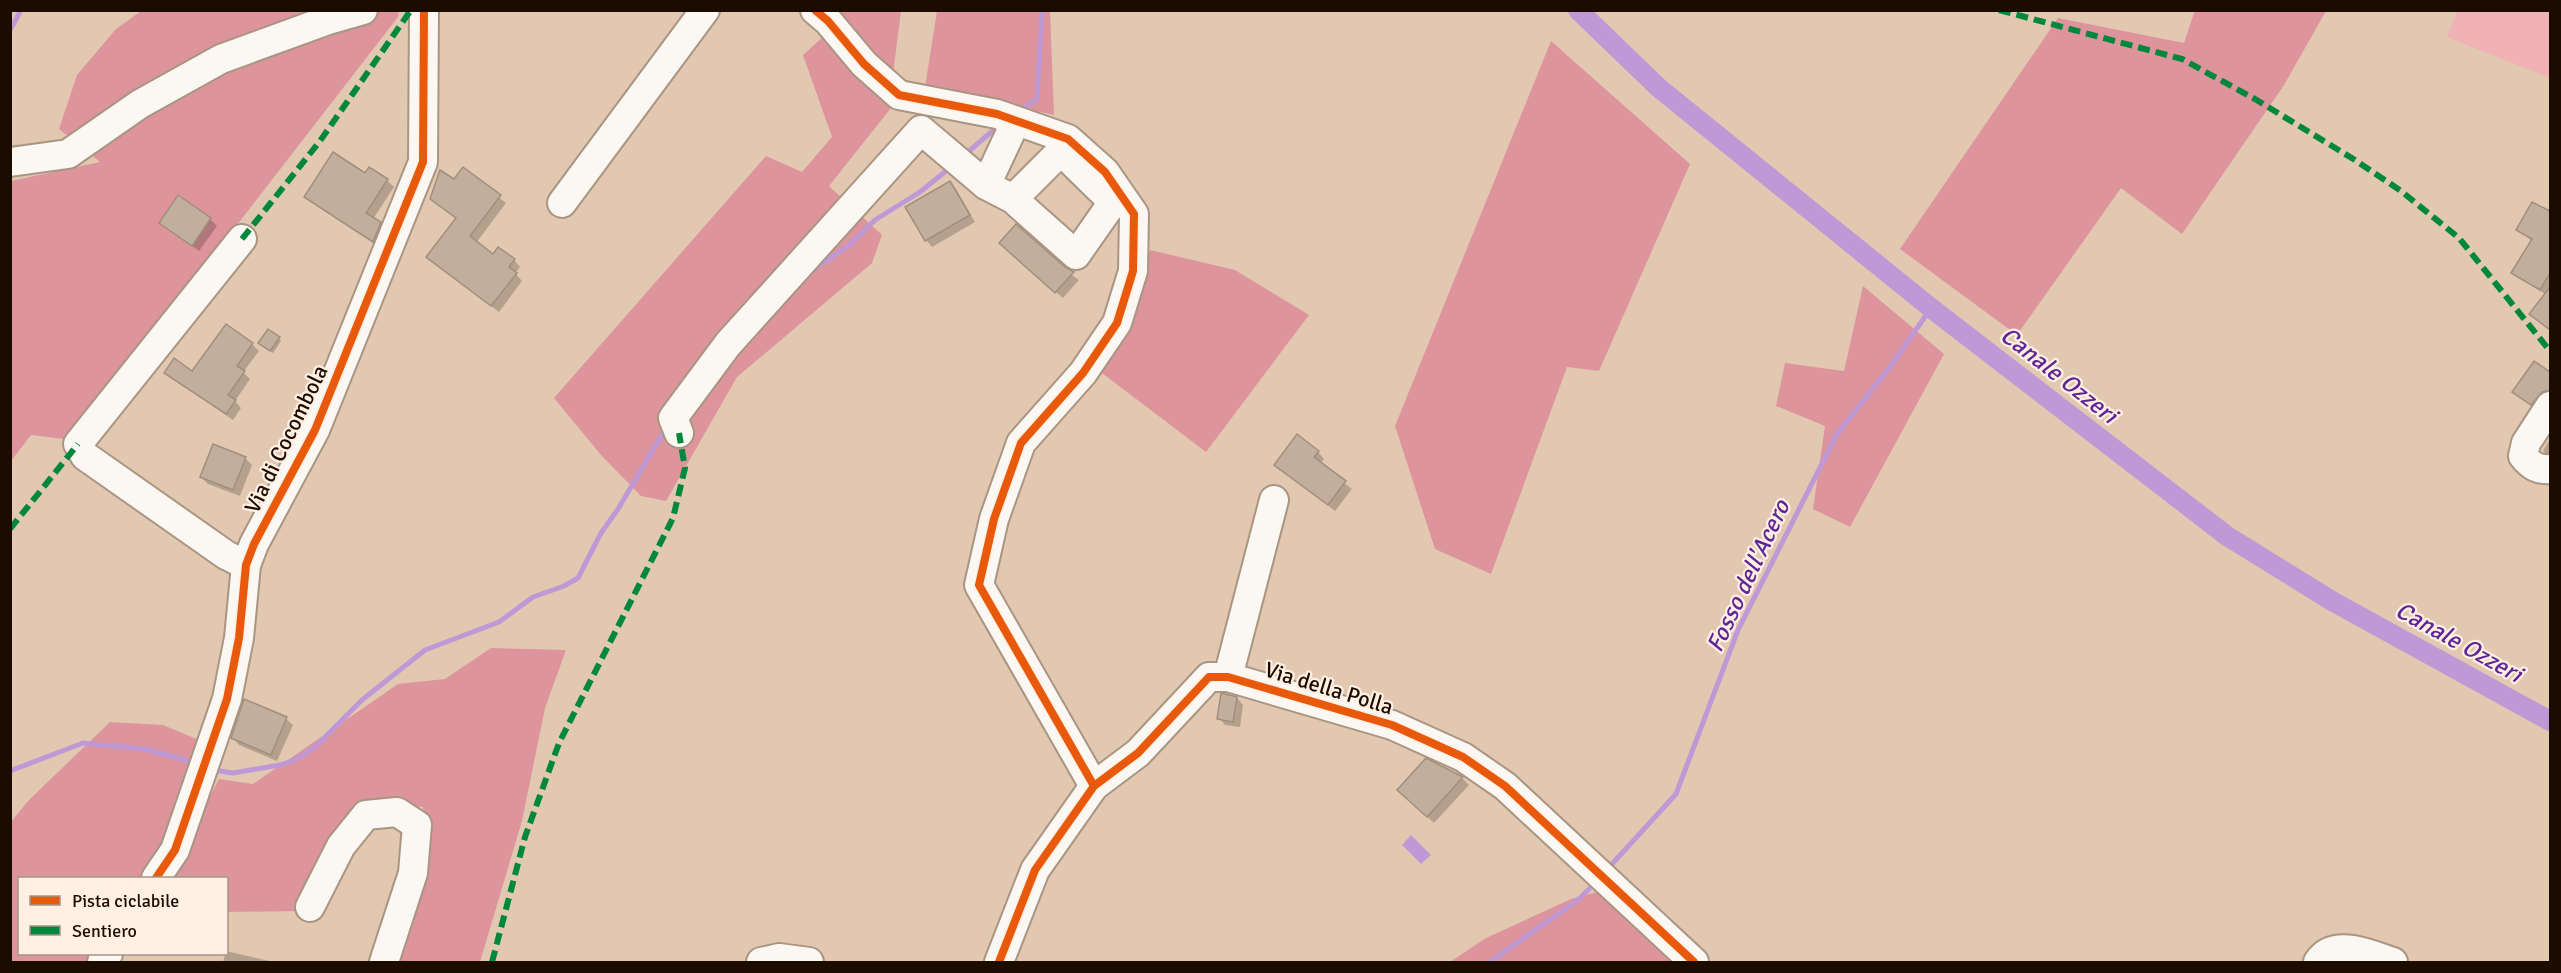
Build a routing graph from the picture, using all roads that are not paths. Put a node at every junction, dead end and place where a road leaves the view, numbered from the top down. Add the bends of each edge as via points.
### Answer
1 (363, 10) edge
2 (424, 10) edge
3 (705, 10) edge
4 (815, 10) edge
5 (1016, 121) junction
6 (10, 162) edge
7 (986, 185) junction
8 (1013, 199) dead end
9 (562, 202) dead end
10 (242, 239) dead end
11 (2550, 406) edge
12 (679, 433) dead end
13 (2550, 469) edge
14 (1274, 500) dead end
15 (246, 565) junction
16 (1228, 677) junction
17 (1094, 786) junction
18 (157, 877) edge
19 (310, 907) dead end
20 (384, 963) edge
21 (761, 963) edge
22 (809, 963) edge
23 (999, 963) edge
24 (1694, 963) edge
25 (2318, 963) edge
26 (2393, 963) edge

1 - 6 street via 221,58 140,104 68,154
2 - 15 street, Via di Cocombola via 423,162 315,430
3 - 9 street
4 - 5 street via 864,64 899,95
5 - 7 street
5 - 17 street via 1068,139 1105,172 1134,214 1133,271 1117,323 1083,372 1021,443 994,519 979,585
7 - 8 street
7 - 12 street via 921,130 728,344 673,418
10 - 15 street via 78,444 86,456
11 - 13 street via 2526,442 2523,456 2541,470
14 - 16 street
15 - 18 street, Via di Cocombola via 239,638 227,699 175,850
16 - 17 street, Via della Polla via 1209,677 1138,753
16 - 24 street, Via della Polla via 1392,725 1463,757 1504,786
17 - 23 street, Via della Polla via 1035,870
19 - 20 street via 341,846 366,815 397,812 417,825 413,873
21 - 22 street via 779,958
25 - 26 street via 2339,950 2358,951

